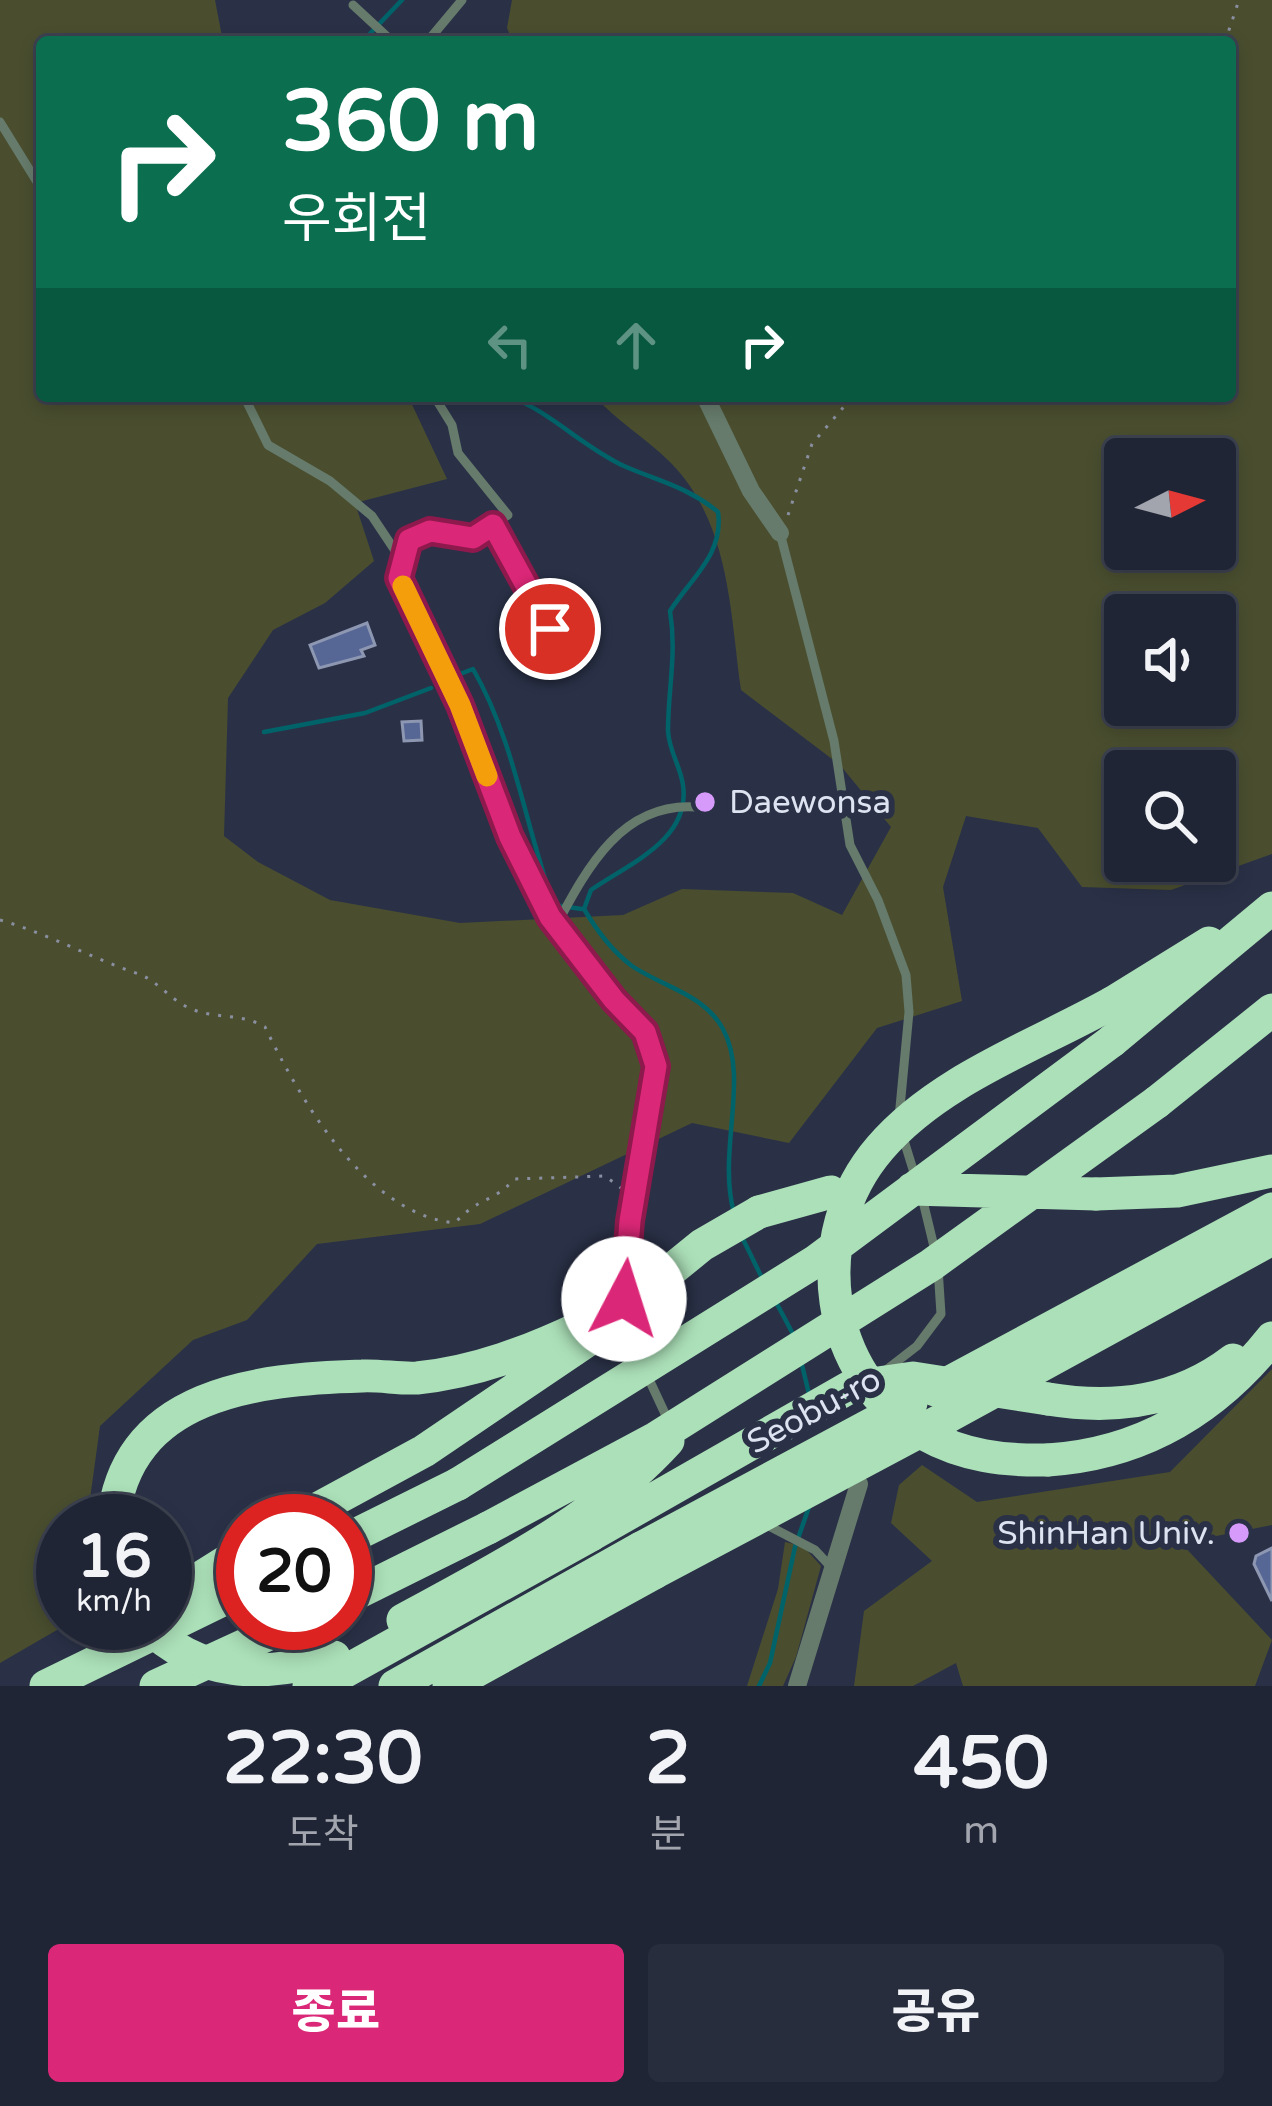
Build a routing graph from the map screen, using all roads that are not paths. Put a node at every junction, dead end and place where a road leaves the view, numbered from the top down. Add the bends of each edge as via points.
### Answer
1 (462, 0) edge
2 (353, 4) dead end
3 (387, 36) edge
4 (432, 36) edge
5 (0, 122) edge
6 (36, 180) edge
7 (247, 402) edge
8 (438, 402) edge
9 (708, 402) edge
10 (493, 525) junction
11 (780, 533) joint
12 (400, 558) junction
13 (550, 629) dead end
14 (696, 807) dead end
15 (1272, 906) edge
16 (557, 924) junction
17 (1272, 1010) edge
18 (1272, 1171) edge
19 (1272, 1209) edge
20 (1272, 1240) edge
21 (1272, 1323) edge
22 (587, 1331) junction
23 (1272, 1338) edge
24 (940, 1404) junction
25 (694, 1412) junction
26 (680, 1445) dead end
27 (688, 1464) dead end
28 (698, 1484) dead end
29 (859, 1484) joint
30 (116, 1494) edge
31 (345, 1494) edge
32 (713, 1494) dead end
33 (372, 1527) edge
34 (647, 1560) junction
35 (830, 1566) junction
36 (372, 1586) edge
37 (216, 1603) edge
38 (86, 1650) edge
39 (180, 1650) edge
40 (234, 1650) edge
41 (29, 1686) edge
42 (46, 1686) edge
43 (156, 1686) edge
44 (309, 1686) edge
45 (395, 1686) edge
46 (449, 1686) edge
47 (797, 1686) edge

1 - 4 lane
2 - 3 lane
5 - 6 lane
7 - 12 lane via 268,446 330,481
8 - 10 lane via 458,453 508,515
9 - 11 street
10 - 12 lane via 473,538 430,531 409,540
10 - 13 lane
11 - 29 lane via 812,646 850,845 906,975 899,1125 928,1216 942,1300 934,1328 881,1376
12 - 16 lane via 399,578 460,705 510,837
14 - 16 lane via 670,805 596,854
15 - 23 highway, bridge via 903,1124 859,1176 835,1243 835,1296 863,1378 889,1408 963,1451 1048,1460 1106,1452 1180,1423 1232,1384
15 - 33 highway, bridge via 1112,1041 816,1261 458,1484
16 - 26 lane via 645,1032 656,1066 624,1299
17 - 25 highway, bridge via 932,1265
18 - 22 highway, bridge via 1177,1191 831,1192 759,1212
19 - 24 highway, Seobu-ro
20 - 24 highway, Seobu-ro
21 - 44 highway, bridge via 1223,1368 1171,1395 1118,1403 1048,1399 913,1378 850,1388
22 - 30 highway via 416,1378 251,1385 176,1412 142,1442
22 - 31 highway via 424,1451
24 - 34 highway, Seobu-ro, bridge
25 - 36 highway, bridge
25 - 39 highway, bridge via 634,1478 496,1570 334,1657 284,1671 228,1671
27 - 28 lane
29 - 35 street
32 - 35 lane
34 - 45 highway, Seobu-ro
34 - 46 highway, Seobu-ro
35 - 47 street
37 - 42 highway
38 - 41 highway
40 - 43 highway

